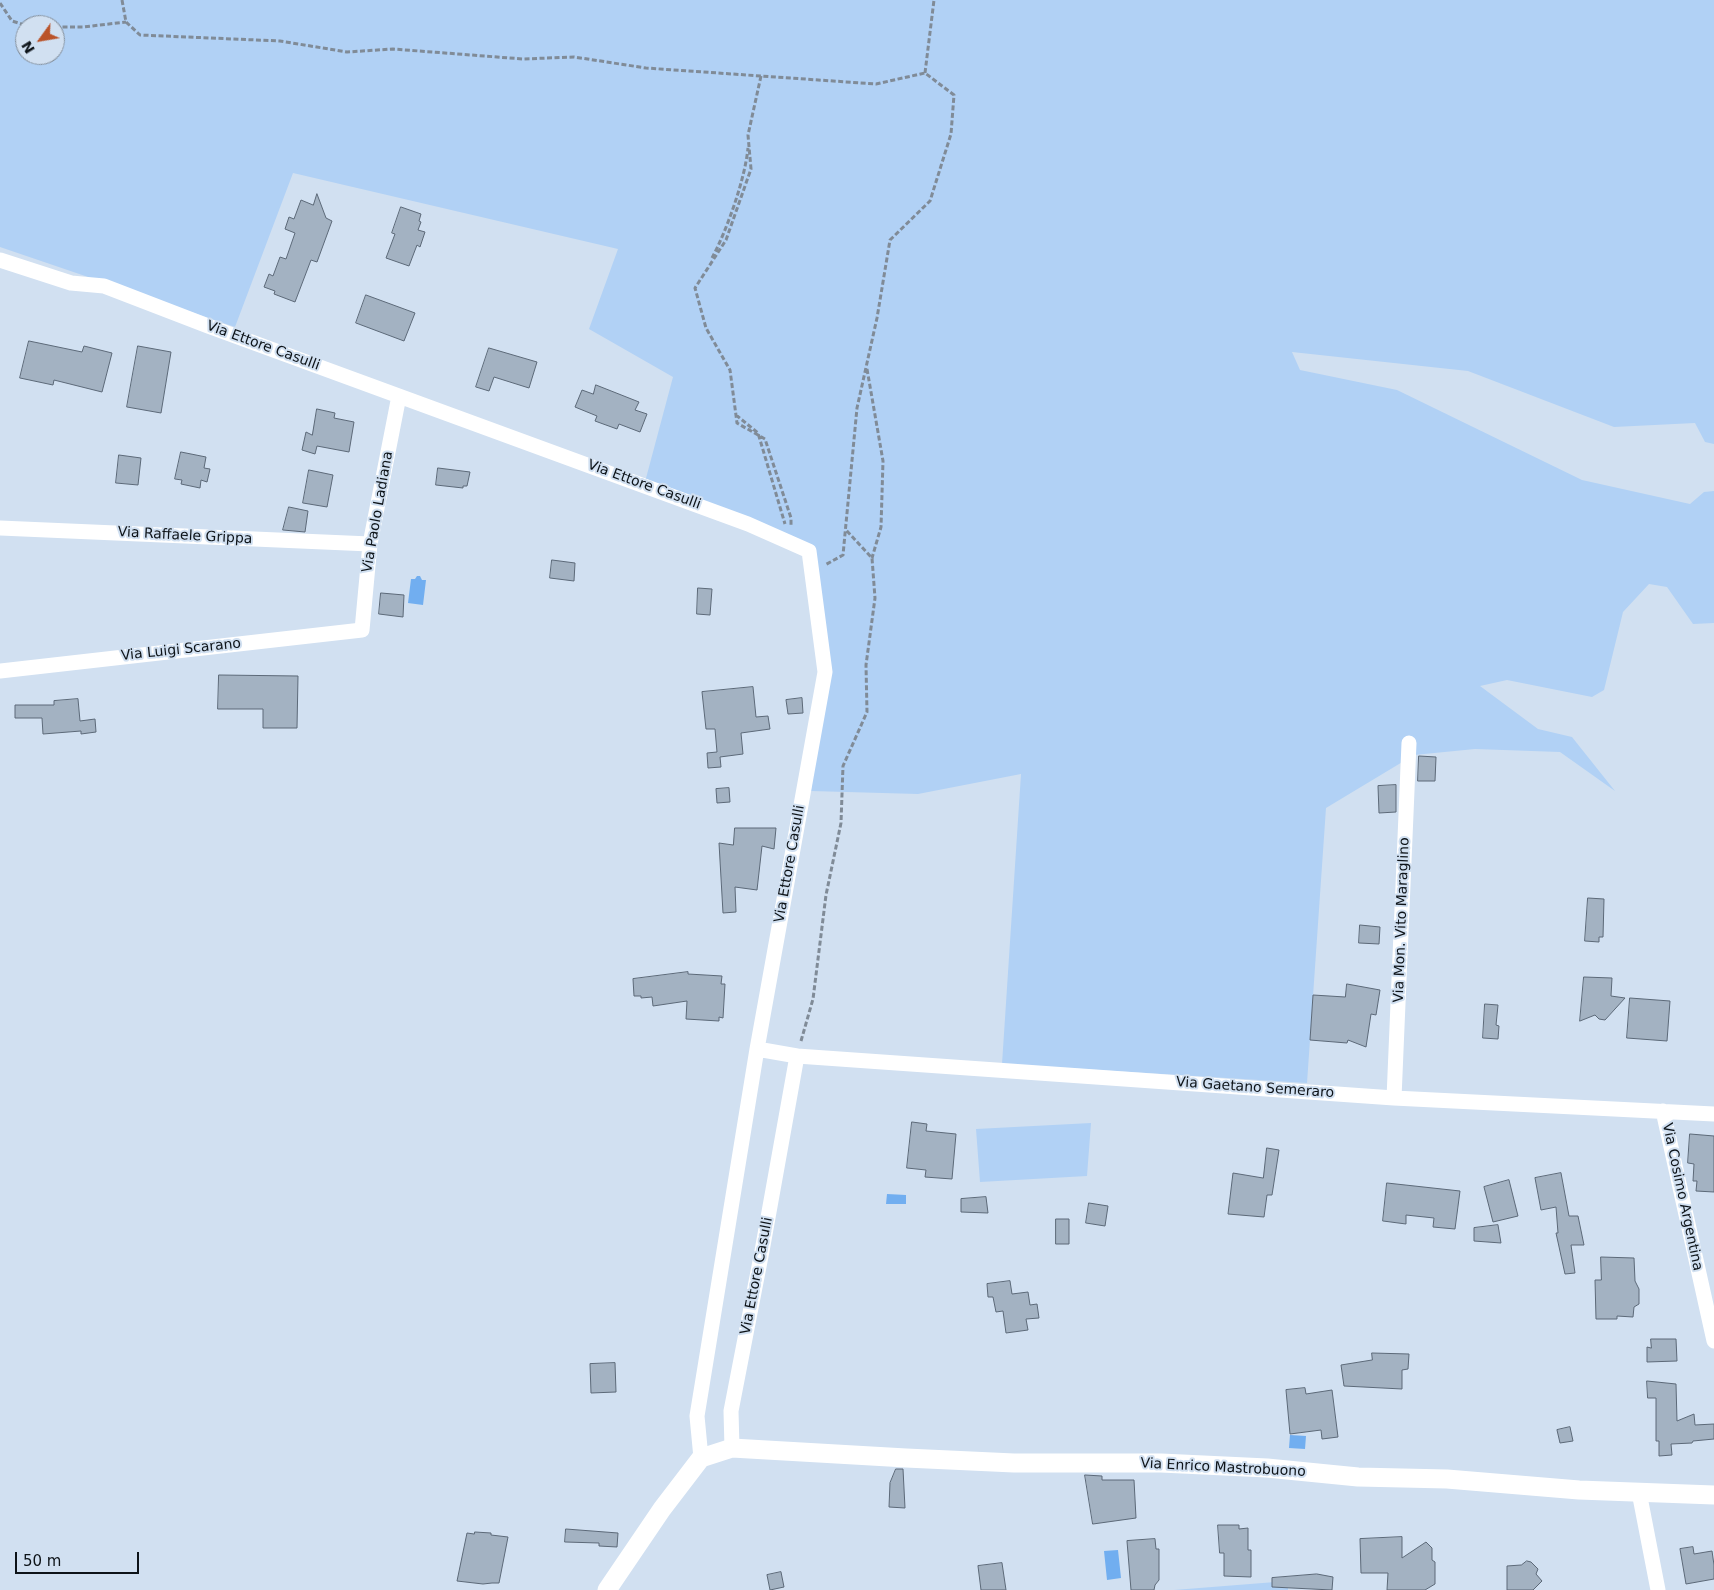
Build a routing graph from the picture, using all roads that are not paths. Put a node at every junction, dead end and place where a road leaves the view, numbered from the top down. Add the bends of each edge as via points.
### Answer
1 (0, 260) edge
2 (399, 396) junction
3 (0, 528) edge
4 (370, 544) junction
5 (362, 630) joint
6 (0, 671) edge
7 (1409, 743) dead end
8 (757, 1049) junction
9 (797, 1056) junction
10 (1394, 1098) junction
11 (1663, 1111) junction
12 (1714, 1114) edge
13 (1714, 1342) edge
14 (732, 1448) junction
15 (701, 1458) junction
16 (1639, 1492) junction
17 (1714, 1495) edge
18 (607, 1590) edge
19 (1658, 1590) edge

1 - 2 street, Via Ettore Casulli via 71,283 104,286
2 - 4 street, Via Paolo Ladiana
2 - 8 street, Via Ettore Casulli via 748,524 809,551 825,672
3 - 4 street, Via Raffaele Grippa
4 - 5 street, Via Paolo Ladiana
5 - 6 street, Via Luigi Scarano
7 - 10 street, Via Mon. Vito Maraglino
8 - 9 street
8 - 15 street, Via Ettore Casulli via 697,1416
9 - 10 street, Via Gaetano Semeraro
9 - 14 street, Via Ettore Casulli via 731,1411
10 - 11 street, Via Gaetano Semeraro
11 - 12 street, Via Gaetano Semeraro
11 - 13 street, Via Cosimo Argentina
14 - 15 street
14 - 16 street, Via Enrico Mastrobuono via 1014,1463 1161,1462 1358,1477 1447,1479
15 - 18 street
16 - 17 street, Via Enrico Mastrobuono
16 - 19 street

